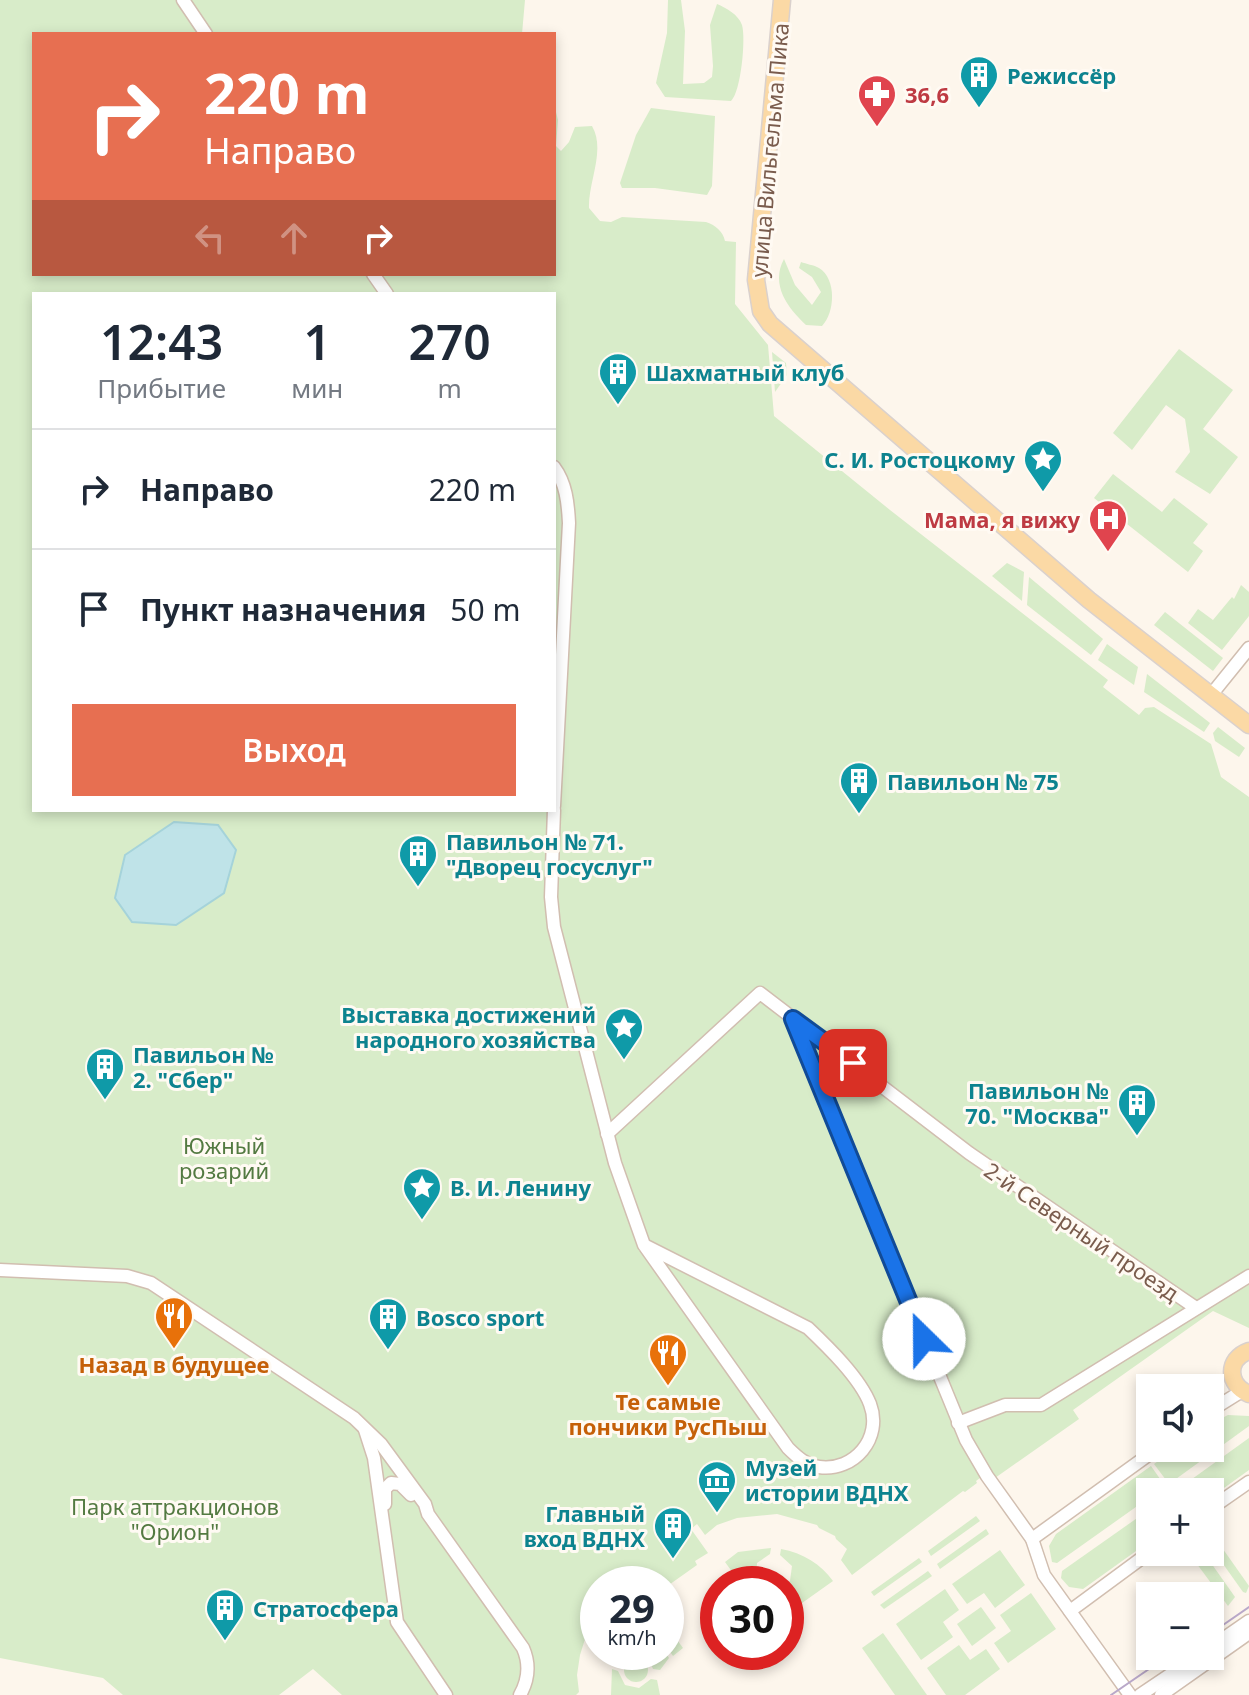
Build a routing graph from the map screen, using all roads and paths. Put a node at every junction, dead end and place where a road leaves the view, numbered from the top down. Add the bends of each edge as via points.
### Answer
1 (183, 0) edge
2 (782, 0) edge
3 (205, 32) edge
4 (556, 470) edge
5 (1249, 648) edge
6 (1211, 695) junction
7 (1249, 725) edge
8 (556, 770) edge
9 (554, 812) edge
10 (793, 1019) junction
11 (607, 1134) junction
12 (644, 1245) junction
13 (0, 1270) edge
14 (693, 1270) junction
15 (1249, 1276) edge
16 (671, 1286) junction
17 (1196, 1308) junction
18 (1249, 1351) edge
19 (1245, 1393) edge
20 (1224, 1404) edge
21 (958, 1423) junction
22 (361, 1424) junction
23 (1139, 1462) edge
24 (1249, 1482) edge
25 (1224, 1499) edge
26 (428, 1514) junction
27 (385, 1535) junction
28 (1032, 1539) junction
29 (1136, 1562) edge
30 (1070, 1611) junction
31 (1249, 1621) edge
32 (1249, 1633) edge
33 (1224, 1638) edge
34 (1177, 1670) edge
35 (446, 1695) edge
36 (520, 1695) edge
37 (1130, 1695) edge
38 (1140, 1695) edge
39 (1161, 1695) edge

1 - 3 street
2 - 6 main road, улица Вильгельма Пика via 756,280 758,300 770,324 1089,600
4 - 8 street via 569,523
5 - 6 street
6 - 7 main road
9 - 11 street via 552,919
10 - 11 street, 2-й Северный проезд via 760,993
10 - 17 street, 2-й Северный проезд via 969,1153
10 - 21 street
11 - 12 street
12 - 14 street
12 - 16 street
13 - 22 street via 127,1276 151,1283
14 - 16 street via 675,1272
14 - 16 street via 808,1328 827,1346 870,1404 874,1425 865,1449 836,1467 802,1461 776,1434
15 - 17 street
17 - 21 street via 1041,1405 1005,1405
18 - 19 main road via 1232,1369 1234,1382
19 - 20 street
21 - 28 street via 987,1476
22 - 26 street via 381,1444
22 - 27 street via 372,1449
23 - 28 street
24 - 25 street
26 - 27 street via 405,1487 391,1483 384,1493
26 - 36 street via 523,1648 528,1674
27 - 35 street via 397,1622
28 - 30 street via 1044,1575
29 - 30 street
30 - 37 street
31 - 33 street
32 - 39 street
34 - 38 street

